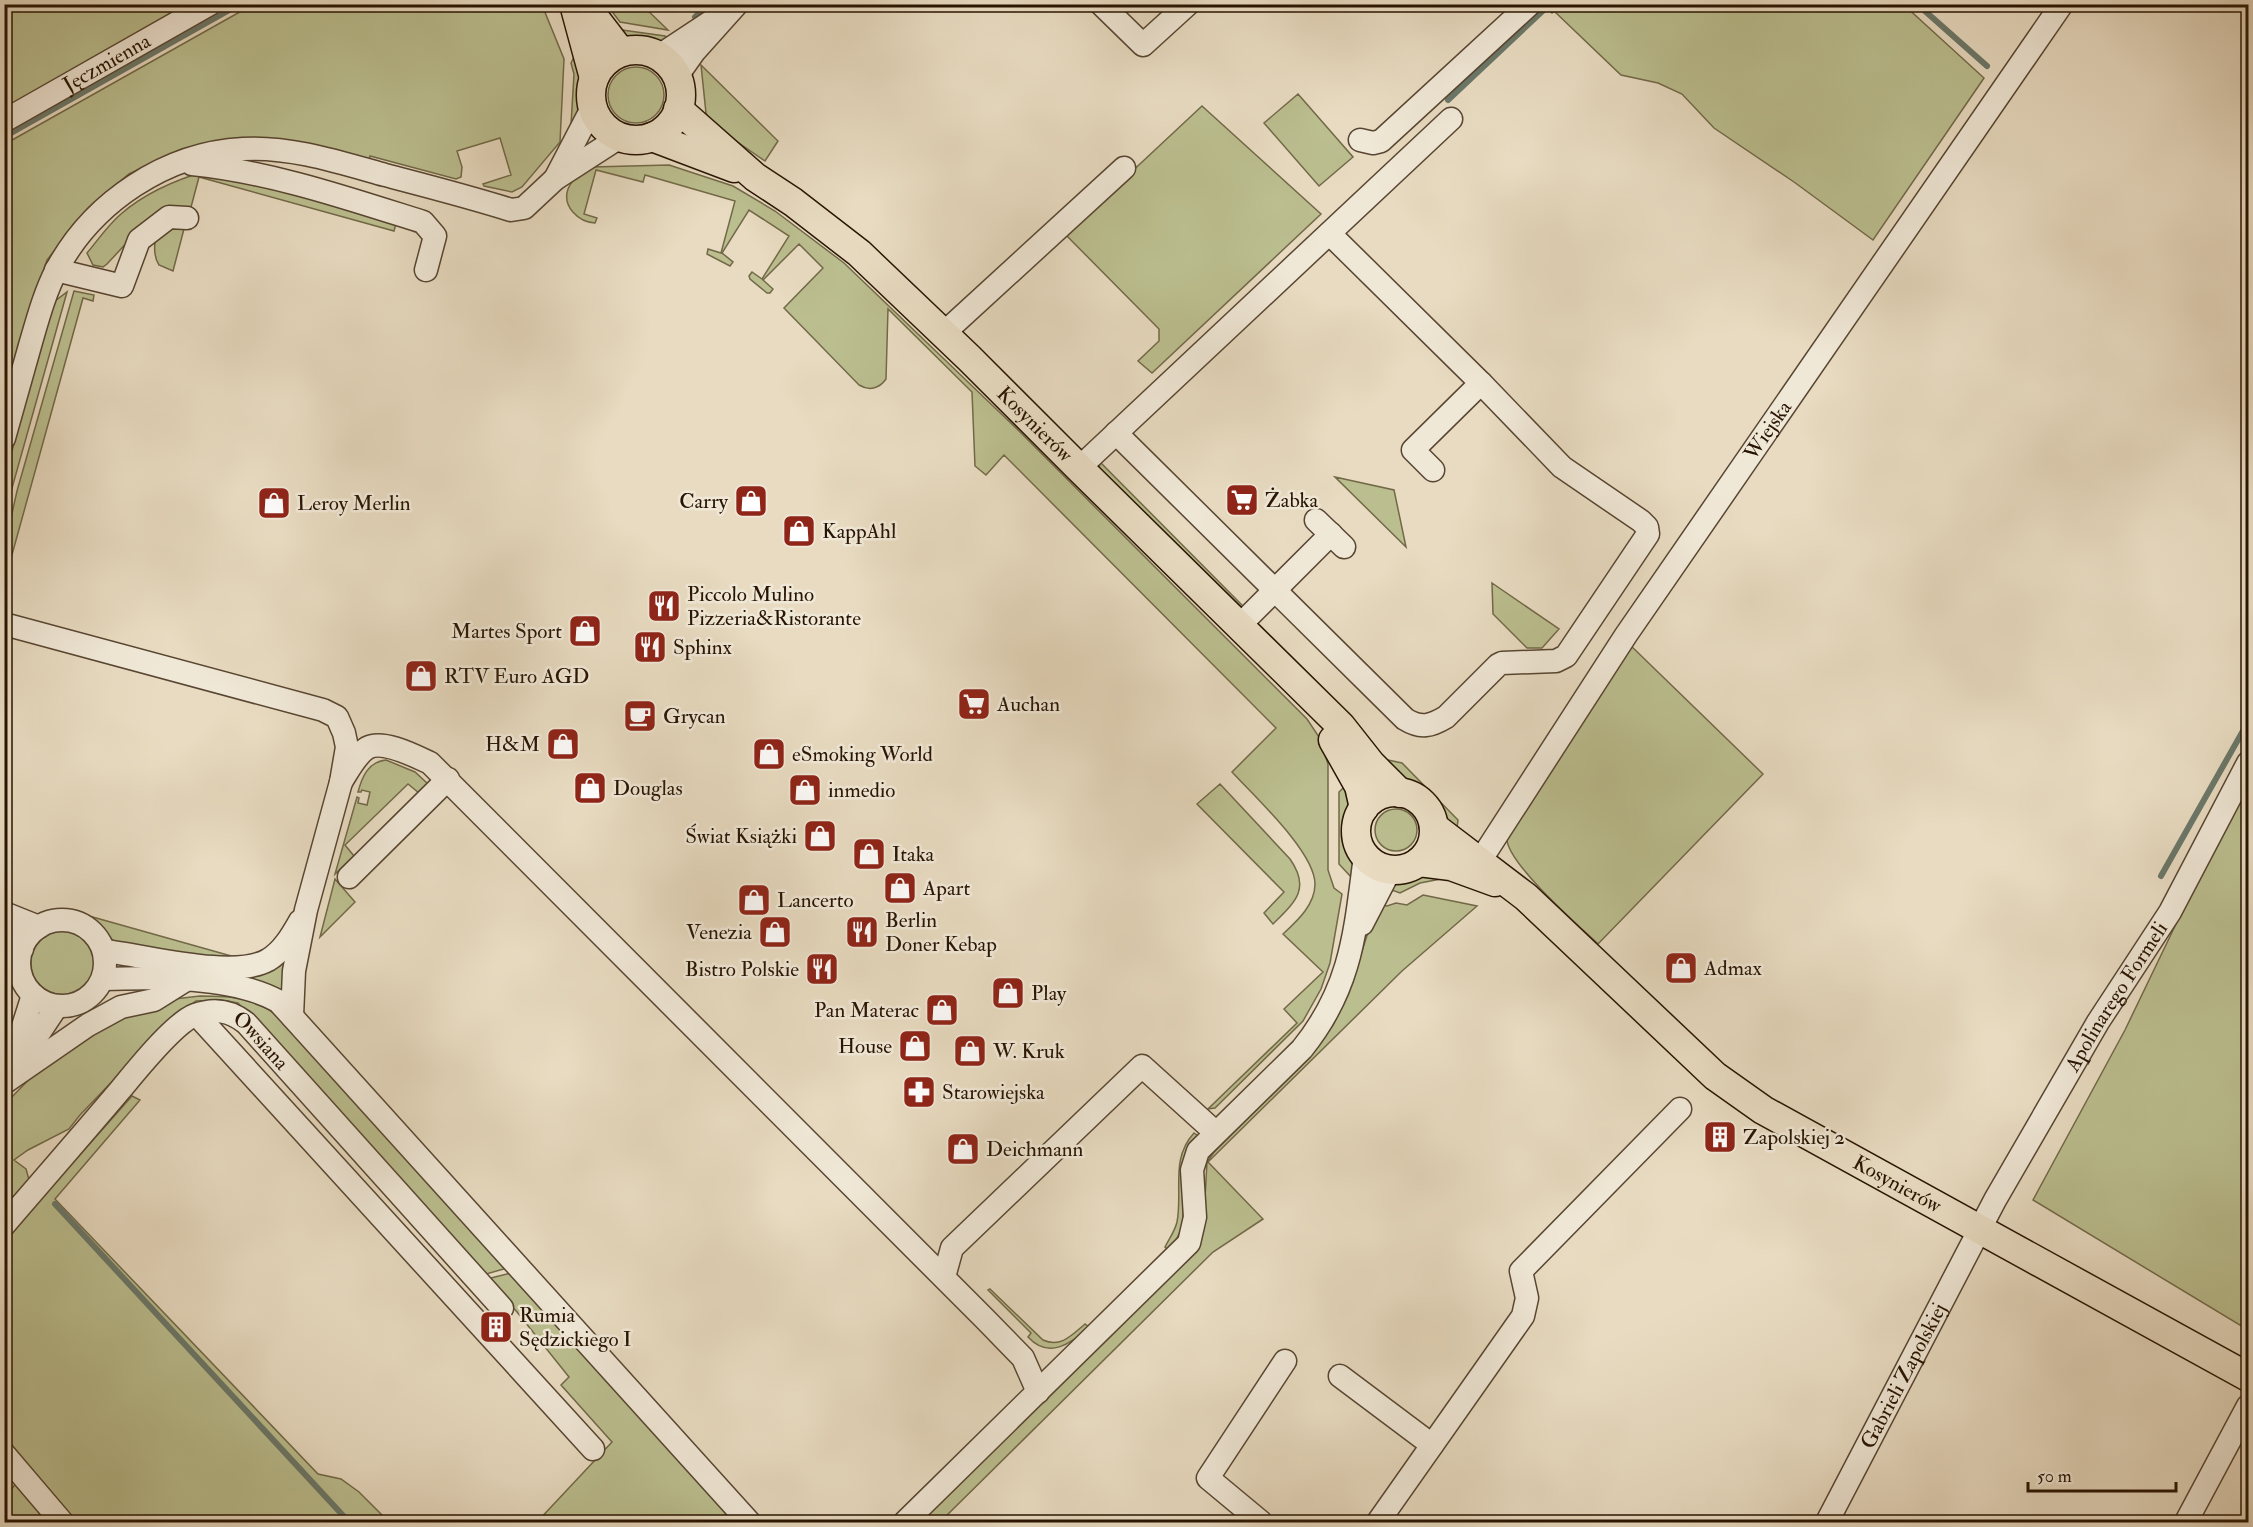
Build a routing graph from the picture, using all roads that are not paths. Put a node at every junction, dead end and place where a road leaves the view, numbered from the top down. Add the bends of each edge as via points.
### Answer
1 (210, 4) edge
2 (574, 4) edge
3 (584, 4) edge
4 (1101, 4) edge
5 (1188, 4) edge
6 (1530, 4) edge
7 (2062, 4) edge
8 (736, 6) edge
9 (621, 52) junction
10 (668, 66) junction
11 (594, 78) junction
12 (592, 108) junction
13 (678, 109) junction
14 (1451, 119) dead end
15 (4, 121) edge
16 (620, 137) junction
17 (652, 137) junction
18 (1360, 140) dead end
19 (178, 163) junction
20 (1124, 168) dead end
21 (755, 177) junction
22 (555, 179) junction
23 (187, 218) dead end
24 (1330, 234) junction
25 (56, 270) junction
26 (426, 270) dead end
27 (944, 333) junction
28 (1481, 383) junction
29 (1116, 433) junction
30 (4, 438) edge
31 (1079, 468) junction
32 (1432, 470) dead end
33 (1330, 534) dead end
34 (1275, 590) junction
35 (1596, 614) junction
36 (4, 624) edge
37 (1239, 626) junction
38 (1626, 635) junction
39 (1301, 687) junction
40 (2248, 763) edge
41 (448, 779) junction
42 (341, 782) junction
43 (1400, 793) junction
44 (1364, 808) junction
45 (1434, 827) junction
46 (1365, 856) junction
47 (1480, 861) junction
48 (1419, 862) junction
49 (1390, 870) junction
50 (349, 877) dead end
51 (1526, 897) junction
52 (306, 909) junction
53 (4, 913) edge
54 (39, 927) junction
55 (4, 931) edge
56 (1353, 941) junction
57 (22, 949) junction
58 (104, 951) junction
59 (103, 979) junction
60 (186, 980) junction
61 (33, 996) junction
62 (57, 1006) junction
63 (197, 1015) junction
64 (292, 1016) junction
65 (5, 1083) edge
66 (1680, 1109) dead end
67 (1215, 1132) junction
68 (4, 1225) edge
69 (1980, 1229) junction
70 (944, 1277) junction
71 (502, 1308) dead end
72 (1023, 1358) junction
73 (1285, 1361) dead end
74 (1066, 1365) junction
75 (1340, 1376) dead end
76 (2248, 1377) edge
77 (1038, 1392) junction
78 (2248, 1406) edge
79 (1432, 1445) junction
80 (593, 1449) dead end
81 (4, 1454) edge
82 (62, 1522) edge
83 (749, 1522) edge
84 (905, 1522) edge
85 (1261, 1522) edge
86 (1378, 1522) edge
87 (1827, 1522) edge
88 (2186, 1522) edge

1 - 15 street, Jęczmienna
2 - 11 main road
3 - 9 main road
4 - 5 street via 1143,45
6 - 18 street via 1381,141
7 - 38 street, Wiejska
8 - 10 street
9 - 10 main road via 647,51
9 - 11 main road via 605,62
10 - 13 main road via 681,92
11 - 12 main road
12 - 16 main road via 603,125
12 - 22 street
13 - 17 main road via 673,121
13 - 21 main road, Kosynierów
14 - 24 street
16 - 17 main road
16 - 22 street
17 - 21 main road, Kosynierów
19 - 22 street via 213,152 277,150 369,170 511,210 524,208
19 - 25 street via 146,178 111,202 79,234
19 - 26 street via 229,168 303,185 423,222 435,236
20 - 27 street
21 - 27 main road, Kosynierów via 859,253
23 - 25 street via 169,217 139,240 122,286
24 - 28 street
24 - 29 street
25 - 30 street via 41,307
27 - 31 main road, Kosynierów
28 - 32 street via 1413,450
28 - 35 street via 1562,467 1647,526 1645,542
29 - 31 street
29 - 34 street
31 - 37 main road, Kosynierów
33 - 34 street
34 - 35 street via 1405,719 1424,726 1446,717 1498,665 1560,660 1571,651
34 - 37 street
35 - 38 street
36 - 42 street via 316,708 337,717 347,747
37 - 39 main road, Kosynierów
38 - 47 street, Wiejska
39 - 43 main road, Kosynierów
39 - 44 main road, Kosynierów via 1353,772
40 - 69 street, Apolinarego Formeli via 2170,912 2098,1022
41 - 42 street via 430,763 408,752 375,746 355,760
41 - 50 street
41 - 70 street
42 - 52 street
43 - 44 main road via 1380,795
43 - 45 main road via 1423,804
44 - 46 main road via 1356,832
45 - 47 main road, Kosynierów
45 - 48 main road via 1428,852
46 - 49 main road
46 - 56 street
47 - 51 main road, Kosynierów
48 - 49 main road
48 - 51 main road, Kosynierów via 1451,866
49 - 56 street
51 - 69 main road, Kosynierów via 1715,1076 1739,1094
52 - 58 street via 288,942 268,960 243,967 217,968
52 - 64 street via 294,971
53 - 54 street
54 - 57 street
54 - 58 street via 54,921 85,926
55 - 57 street
56 - 67 street via 1336,997 1317,1030
57 - 61 street via 21,974
58 - 59 street
59 - 60 street
59 - 62 street via 92,995 76,1005
60 - 64 street via 261,992 278,1001
60 - 65 street via 154,1000 121,1007 88,1025
61 - 62 street
61 - 65 street
62 - 65 street
63 - 68 street, Owsiana via 184,1021 149,1056
63 - 71 street, Owsiana via 226,1011 246,1023
63 - 80 street
64 - 83 street
66 - 79 street via 1521,1271 1527,1298 1523,1316
67 - 70 street via 1142,1066 952,1248
67 - 74 street via 1198,1151 1192,1170 1195,1217 1189,1243
69 - 76 main road, Kosynierów
69 - 87 street, Gabrieli Zapolskiej
70 - 72 street
72 - 74 street
72 - 77 street
73 - 85 street via 1208,1478
74 - 77 street
75 - 79 street
77 - 84 street
78 - 88 street
79 - 86 street
81 - 82 street

